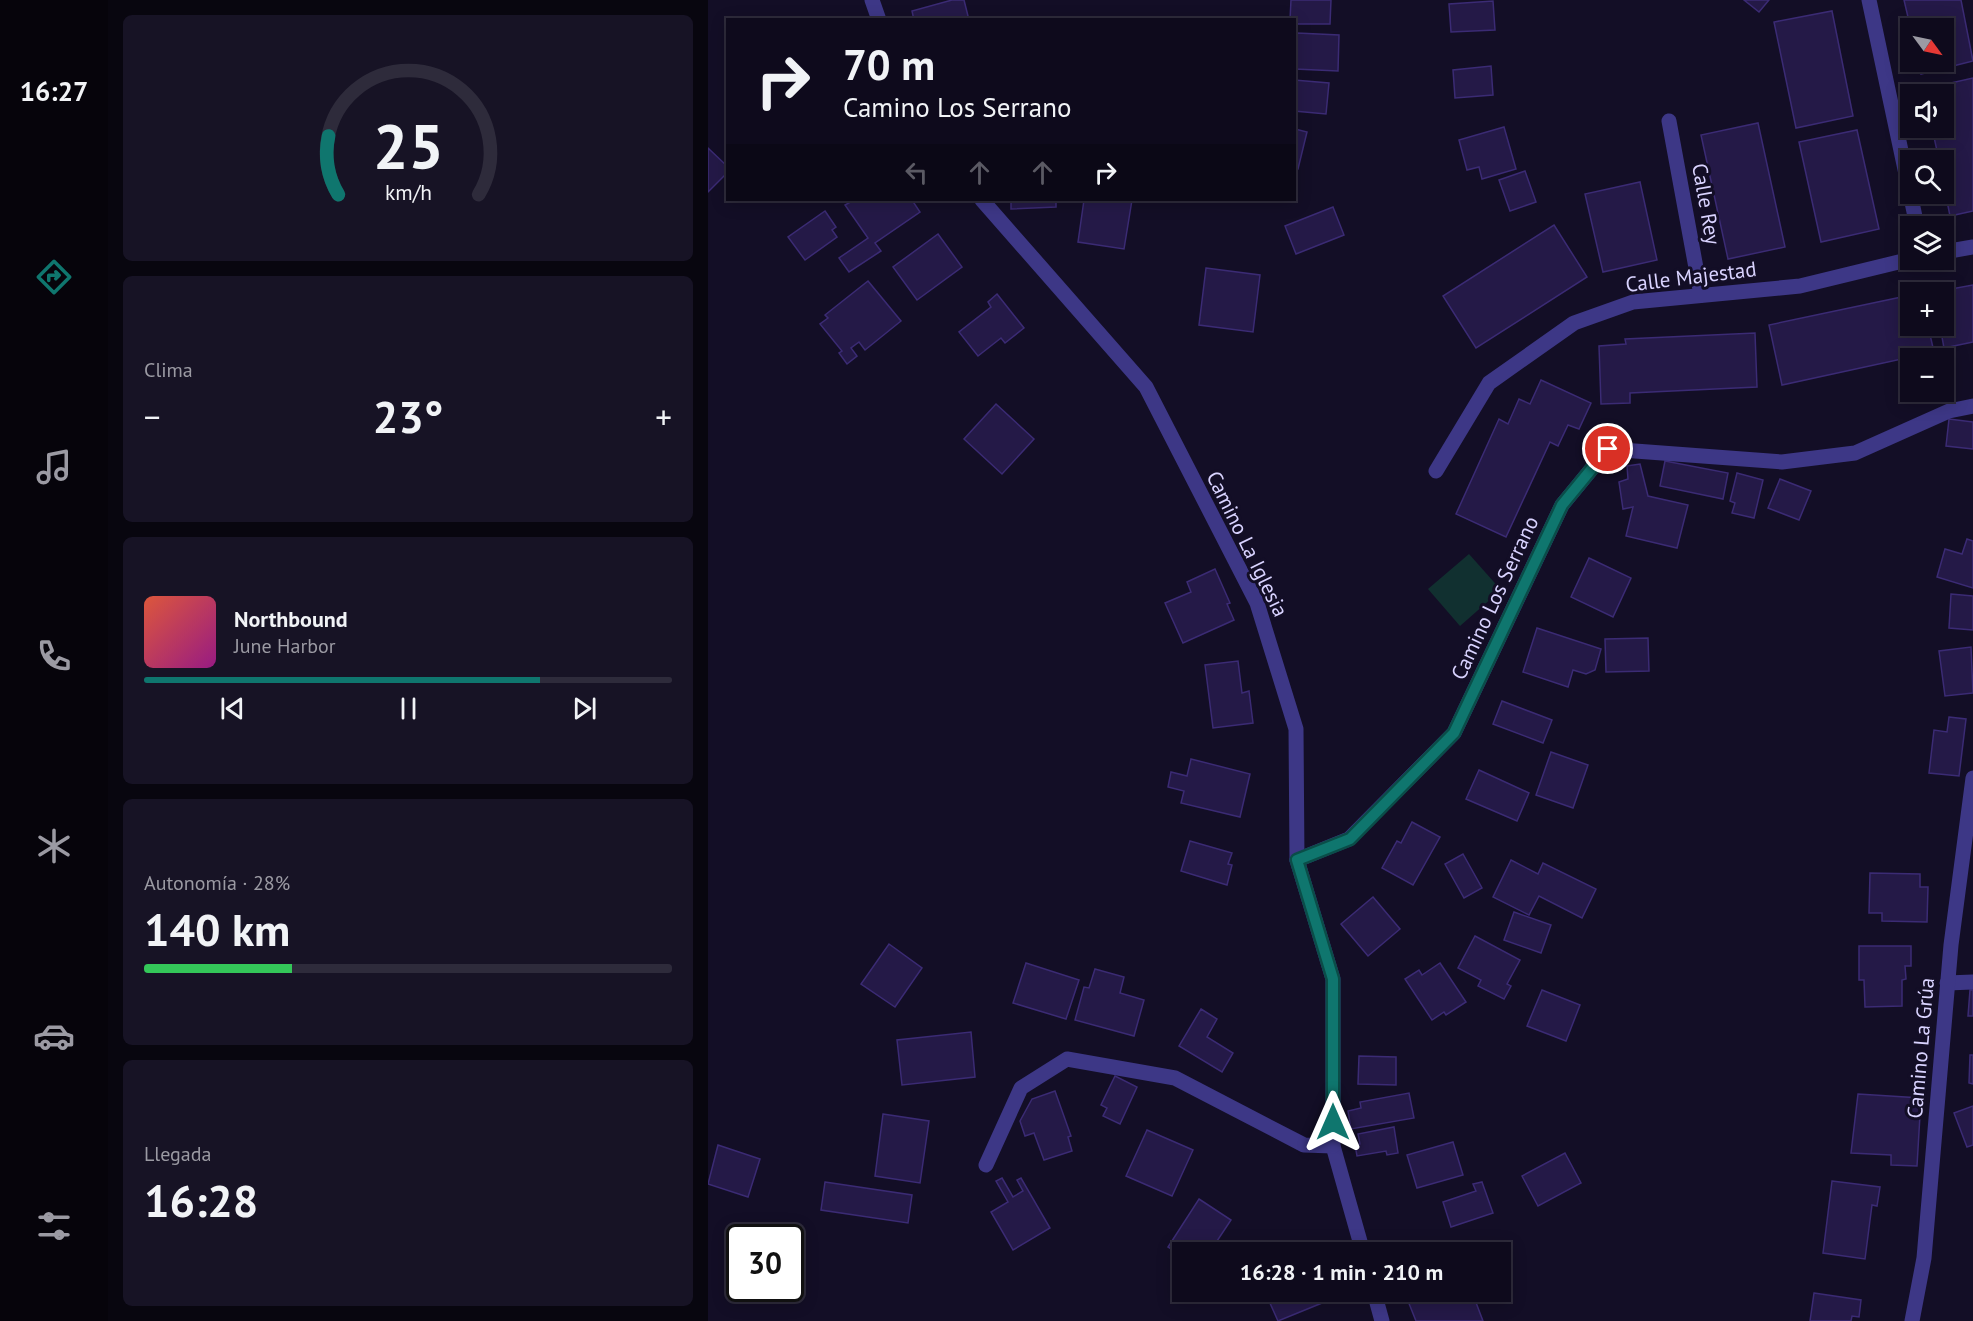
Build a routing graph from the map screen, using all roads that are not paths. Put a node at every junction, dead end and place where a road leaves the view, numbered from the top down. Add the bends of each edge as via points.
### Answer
1 (872, 0) edge
2 (1869, 0) edge
3 (878, 18) edge
4 (1669, 120) dead end
5 (983, 201) edge
6 (1915, 216) edge
7 (1973, 246) edge
8 (1954, 250) edge
9 (1900, 262) edge
10 (1701, 295) junction
11 (1973, 406) edge
12 (1436, 471) dead end
13 (1973, 778) edge
14 (1973, 782) edge
15 (1297, 860) junction
16 (1973, 982) edge
17 (1947, 983) junction
18 (1333, 1146) junction
19 (986, 1165) dead end
20 (1360, 1242) edge
21 (1377, 1302) edge
22 (1382, 1321) edge
23 (1912, 1321) edge

1 - 3 street
2 - 6 street
4 - 10 street, Calle Rey
5 - 15 street, Camino La Iglesia via 1146,387 1257,603 1296,729
7 - 8 street
9 - 10 street, Calle Majestad via 1800,286
10 - 12 street, Calle Majestad via 1633,302 1574,323 1489,383
11 - 15 street, Camino Los Serrano via 1949,411 1855,453 1782,462 1608,449 1562,505 1454,733 1350,839
13 - 14 street, Camino La Grúa
14 - 17 street, Camino La Grúa
15 - 18 street, Camino La Iglesia via 1333,979
16 - 17 street
17 - 23 street, Camino La Grúa via 1924,1258
18 - 19 street via 1304,1144 1175,1078 1067,1059 1021,1088
18 - 20 street, Camino La Iglesia
21 - 22 street

